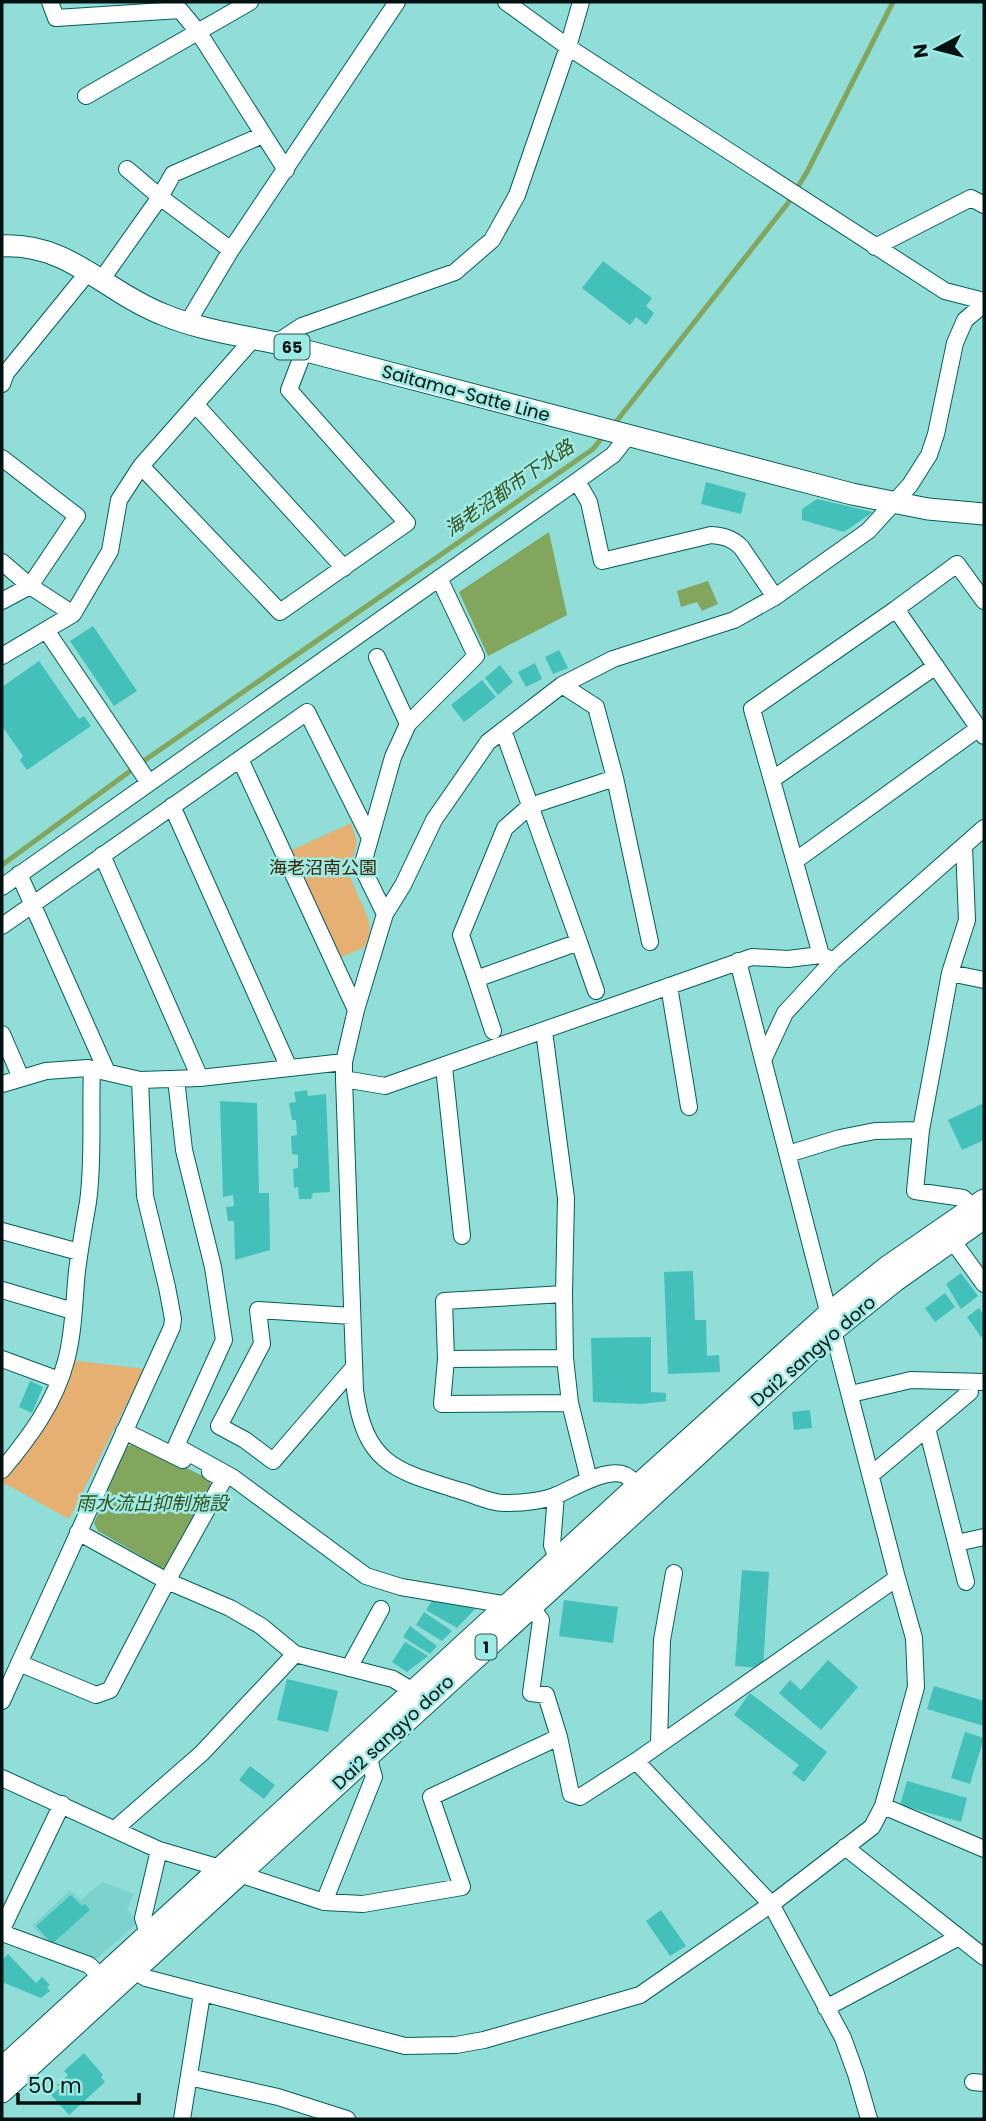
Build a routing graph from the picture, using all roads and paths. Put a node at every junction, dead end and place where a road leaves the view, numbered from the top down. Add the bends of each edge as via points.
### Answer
1 (50, 2) edge
2 (250, 2) edge
3 (397, 2) edge
4 (506, 2) edge
5 (581, 2) edge
6 (199, 33) junction
7 (568, 47) junction
8 (86, 96) dead end
9 (263, 135) junction
10 (127, 169) dead end
11 (286, 170) junction
12 (160, 197) junction
13 (984, 205) edge
14 (2, 246) edge
15 (875, 247) junction
16 (231, 250) junction
17 (95, 275) junction
18 (984, 302) edge
19 (188, 322) junction
20 (254, 338) junction
21 (276, 343) junction
22 (304, 351) junction
23 (3, 376) edge
24 (196, 405) junction
25 (612, 432) junction
26 (2, 458) edge
27 (141, 466) junction
28 (577, 481) junction
29 (894, 503) junction
30 (984, 514) edge
31 (2, 562) edge
32 (344, 568) junction
33 (439, 578) junction
34 (30, 586) junction
35 (775, 597) junction
36 (2, 601) edge
37 (984, 601) edge
38 (896, 609) junction
39 (73, 614) junction
40 (46, 630) junction
41 (2, 656) edge
42 (377, 657) dead end
43 (936, 666) junction
44 (562, 685) junction
45 (408, 724) junction
46 (503, 730) junction
47 (981, 732) edge
48 (240, 759) junction
49 (615, 778) junction
50 (146, 779) junction
51 (773, 779) junction
52 (172, 806) junction
53 (530, 806) junction
54 (984, 828) edge
55 (370, 838) junction
56 (964, 846) junction
57 (102, 855) junction
58 (795, 861) junction
59 (19, 874) junction
60 (2, 887) edge
61 (33, 904) junction
62 (385, 914) junction
63 (2, 926) edge
64 (579, 942) junction
65 (650, 942) dead end
66 (827, 958) junction
67 (738, 961) junction
68 (950, 973) junction
69 (476, 979) junction
70 (984, 980) edge
71 (670, 986) junction
72 (596, 991) dead end
73 (356, 1010) junction
74 (493, 1031) dead end
75 (544, 1031) junction
76 (2, 1034) edge
77 (763, 1060) junction
78 (344, 1062) junction
79 (444, 1067) junction
80 (289, 1068) junction
81 (99, 1070) junction
82 (21, 1078) junction
83 (200, 1078) junction
84 (176, 1079) junction
85 (344, 1079) junction
86 (140, 1080) junction
87 (2, 1084) edge
88 (689, 1107) dead end
89 (921, 1129) junction
90 (788, 1154) junction
91 (981, 1208) edge
92 (2, 1231) edge
93 (462, 1236) dead end
94 (952, 1240) junction
95 (79, 1252) junction
96 (984, 1284) edge
97 (2, 1290) edge
98 (564, 1294) junction
99 (73, 1311) junction
100 (352, 1316) junction
101 (832, 1321) junction
102 (565, 1358) junction
103 (2, 1359) edge
104 (446, 1359) junction
105 (354, 1367) junction
106 (59, 1380) junction
107 (984, 1382) edge
108 (970, 1392) dead end
109 (852, 1394) junction
110 (570, 1403) junction
111 (927, 1428) junction
112 (124, 1431) junction
113 (9, 1449) edge
114 (2, 1470) edge
115 (872, 1474) junction
116 (589, 1480) junction
117 (638, 1485) junction
118 (556, 1495) junction
119 (78, 1532) junction
120 (984, 1537) edge
121 (957, 1544) junction
122 (557, 1559) junction
123 (674, 1573) dead end
124 (897, 1578) junction
125 (167, 1581) junction
126 (966, 1582) dead end
127 (508, 1605) junction
128 (531, 1606) junction
129 (381, 1609) dead end
130 (295, 1654) junction
131 (19, 1663) junction
132 (349, 1668) junction
133 (413, 1691) junction
134 (2, 1701) edge
135 (559, 1737) junction
136 (659, 1743) junction
137 (368, 1755) junction
138 (636, 1761) junction
139 (2, 1778) edge
140 (62, 1804) junction
141 (883, 1806) junction
142 (115, 1829) junction
143 (845, 1847) junction
144 (984, 1849) edge
145 (159, 1850) junction
146 (230, 1871) junction
147 (324, 1902) junction
148 (771, 1904) junction
149 (2, 1931) edge
150 (148, 1934) junction
151 (959, 1937) junction
152 (984, 1957) edge
153 (134, 1971) junction
154 (101, 1976) junction
155 (202, 1994) junction
156 (826, 2008) junction
157 (2, 2068) edge
158 (189, 2077) junction
159 (2, 2092) edge
160 (182, 2119) edge
161 (347, 2119) edge
162 (869, 2119) edge

1 - 6 street via 56,18 180,10
2 - 6 street
3 - 11 street
4 - 7 street
5 - 7 street
6 - 8 street
6 - 9 street
7 - 15 street
7 - 21 street via 517,195 492,240 455,272 302,326
9 - 11 street
9 - 12 street via 173,174
10 - 12 street
11 - 16 street
12 - 16 street
12 - 17 street
13 - 15 street via 971,198
14 - 17 main road, Saitama-Satte Line / 65 via 35,247
15 - 18 street via 945,291
16 - 19 street
17 - 19 main road, Saitama-Satte Line / 65 via 139,304
17 - 23 street
18 - 29 street via 965,320 955,343 929,456
19 - 20 main road, Saitama-Satte Line / 65
20 - 21 main road, Saitama-Satte Line / 65
20 - 24 street
21 - 22 main road, Saitama-Satte Line / 65
22 - 25 main road, Saitama-Satte Line / 65
22 - 32 street via 289,390 407,523
24 - 27 street
24 - 32 street
25 - 28 street via 613,455
25 - 29 main road, Saitama-Satte Line / 65
26 - 34 street via 77,516
27 - 32 street via 281,612
27 - 39 street via 119,500 110,551
28 - 33 street
28 - 35 street via 589,502 602,561 711,535 723,537 741,547
29 - 30 main road, Saitama-Satte Line / 65
29 - 35 street via 868,531
31 - 34 street
33 - 45 street via 476,656
33 - 50 street
34 - 36 street
34 - 39 street
35 - 44 street via 734,620 612,659
37 - 38 street via 957,564
38 - 43 street
38 - 51 street via 752,709
39 - 40 street
40 - 41 street
40 - 50 street
42 - 45 street
43 - 47 street
43 - 51 street
44 - 46 street
44 - 49 street via 596,707
45 - 55 street via 393,757
46 - 53 street
46 - 62 street via 488,742 434,820
47 - 58 street
48 - 52 street
48 - 55 street via 307,712
48 - 73 street
49 - 53 street
49 - 65 street
50 - 59 street
51 - 58 street
52 - 57 street
52 - 80 street
53 - 64 street
53 - 69 street via 505,828 461,935
54 - 56 street
55 - 62 street via 362,867
56 - 66 street
56 - 68 street via 967,920
57 - 61 street
57 - 83 street
58 - 66 street
59 - 60 street
59 - 61 street
61 - 63 street
61 - 81 street
62 - 73 street
64 - 69 street
64 - 72 street
66 - 67 street via 752,957
66 - 77 street via 785,1013
67 - 71 street
67 - 77 street
68 - 70 street
68 - 89 street
69 - 74 street
71 - 75 street
71 - 88 street
73 - 78 street
75 - 79 street
75 - 98 street via 566,1198
76 - 82 street
77 - 90 street
78 - 80 street
78 - 85 street
79 - 85 street via 386,1086
79 - 93 street
80 - 83 street
81 - 82 street via 46,1071
81 - 86 street
81 - 95 street
82 - 87 street
83 - 84 street
84 - 86 street
84 - 127 street via 184,1150 213,1267 225,1340 176,1446 232,1477 366,1576 401,1587
85 - 100 street
86 - 112 street via 145,1196 173,1319
89 - 90 street via 875,1130
89 - 91 street via 915,1191 963,1198
90 - 101 street
91 - 94 main road, Dai2 sangyo doro / 1
91 - 101 main road, Dai2 sangyo doro / 1 via 887,1267
92 - 95 street
94 - 96 street
94 - 101 main road, Dai2 sangyo doro / 1
95 - 99 street
97 - 99 street
98 - 102 street
98 - 104 street via 444,1301
99 - 106 street
100 - 105 street
100 - 105 street via 258,1310 262,1344 219,1426 274,1461
101 - 109 street
101 - 117 main road, Dai2 sangyo doro / 1
101 - 128 main road, Dai2 sangyo doro / 1
102 - 104 street
102 - 110 street
103 - 106 street
104 - 110 street via 442,1404
105 - 118 street via 358,1418 372,1446 393,1466 504,1504
106 - 113 street via 41,1418
107 - 109 street via 911,1380
108 - 111 street
109 - 115 street
110 - 116 street
111 - 115 street
111 - 121 street
112 - 119 street
112 - 125 street via 224,1479
113 - 114 street
115 - 124 street
116 - 117 street via 624,1474
116 - 118 street
117 - 122 main road, Dai2 sangyo doro / 1
118 - 122 street via 552,1545
119 - 125 street
119 - 131 street
120 - 121 street
121 - 126 street
122 - 127 main road, Dai2 sangyo doro / 1
123 - 136 street via 662,1640
124 - 136 street
124 - 141 street via 914,1638 916,1687
125 - 130 street via 230,1608
125 - 131 street via 110,1690 96,1695
127 - 133 main road, Dai2 sangyo doro / 1
128 - 135 street via 541,1619 531,1693 546,1695
128 - 137 main road, Dai2 sangyo doro / 1
129 - 132 street
130 - 132 street
130 - 142 street via 202,1753
131 - 134 street
132 - 133 street via 394,1679
133 - 146 main road, Dai2 sangyo doro / 1
135 - 138 street via 571,1794 580,1797
135 - 147 street via 430,1797 462,1887 362,1904
136 - 138 street
137 - 146 main road, Dai2 sangyo doro / 1
137 - 147 street via 374,1777
138 - 148 street
139 - 140 street
140 - 142 street
140 - 149 street
141 - 143 street via 872,1827
141 - 144 street
142 - 145 street
143 - 148 street
143 - 151 street
145 - 146 street
145 - 150 street via 143,1918
146 - 147 street
146 - 150 main road, Dai2 sangyo doro / 1
146 - 153 main road, Dai2 sangyo doro / 1
148 - 155 street via 640,1995 456,2045 405,2046
148 - 156 street
149 - 154 street via 89,1965
150 - 154 main road, Dai2 sangyo doro / 1
151 - 152 street
151 - 156 street
153 - 155 street via 146,1979
153 - 159 main road, Dai2 sangyo doro / 1
154 - 157 main road, Dai2 sangyo doro / 1
155 - 158 street
156 - 162 street via 843,2038
158 - 160 street
158 - 161 street via 278,2097

